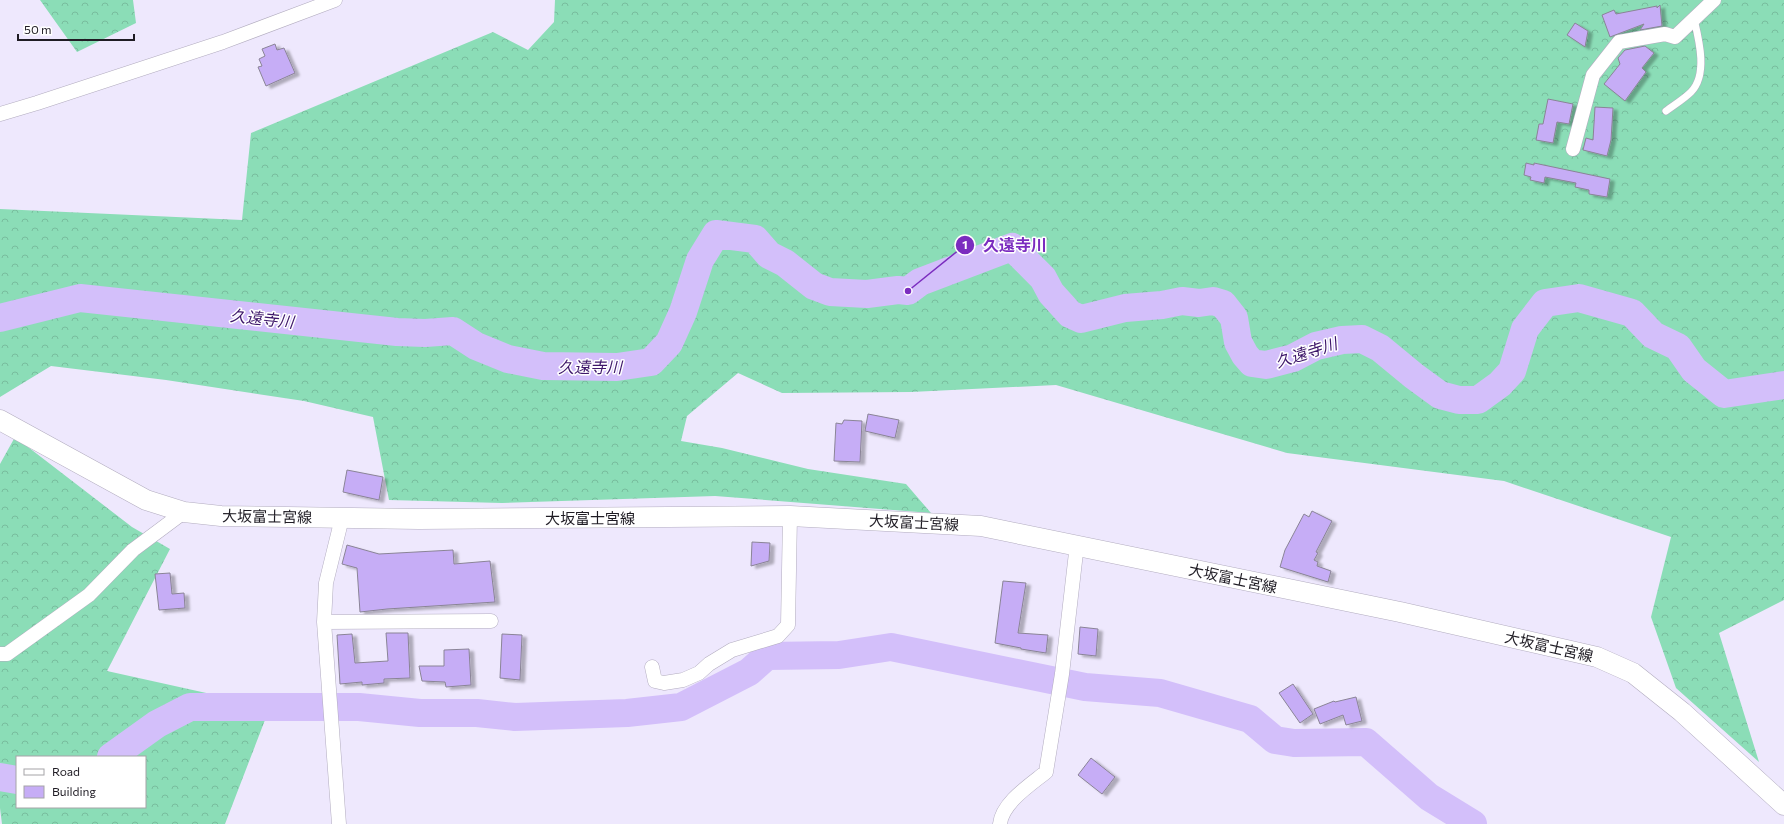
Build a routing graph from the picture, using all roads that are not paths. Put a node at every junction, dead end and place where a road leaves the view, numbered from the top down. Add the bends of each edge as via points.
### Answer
1 (335, 0) edge
2 (1714, 0) edge
3 (1694, 19) junction
4 (1666, 111) dead end
5 (0, 114) edge
6 (1573, 149) dead end
7 (0, 420) edge
8 (184, 512) junction
9 (790, 516) junction
10 (342, 518) junction
11 (1077, 544) junction
12 (491, 621) dead end
13 (324, 622) junction
14 (0, 654) edge
15 (652, 667) dead end
16 (1784, 805) edge
17 (339, 824) edge
18 (1000, 824) edge

1 - 5 street via 223,42
2 - 3 street
3 - 4 lane via 1701,52 1698,81 1692,92
3 - 6 street via 1675,37 1665,34 1619,42 1593,75
7 - 8 main road, 大坂富士宮線 via 146,500
8 - 10 main road, 大坂富士宮線 via 221,516
8 - 14 street via 133,550 89,595 7,654
9 - 10 main road, 大坂富士宮線
9 - 11 main road, 大坂富士宮線 via 980,526
9 - 15 street via 788,625 778,636 732,650 709,664 699,674 683,680 664,683 655,681
10 - 13 street via 326,583
11 - 16 main road, 大坂富士宮線 via 1400,612 1597,657 1633,673 1646,682
11 - 18 street via 1062,674 1046,772 1007,805
12 - 13 street
13 - 17 street

